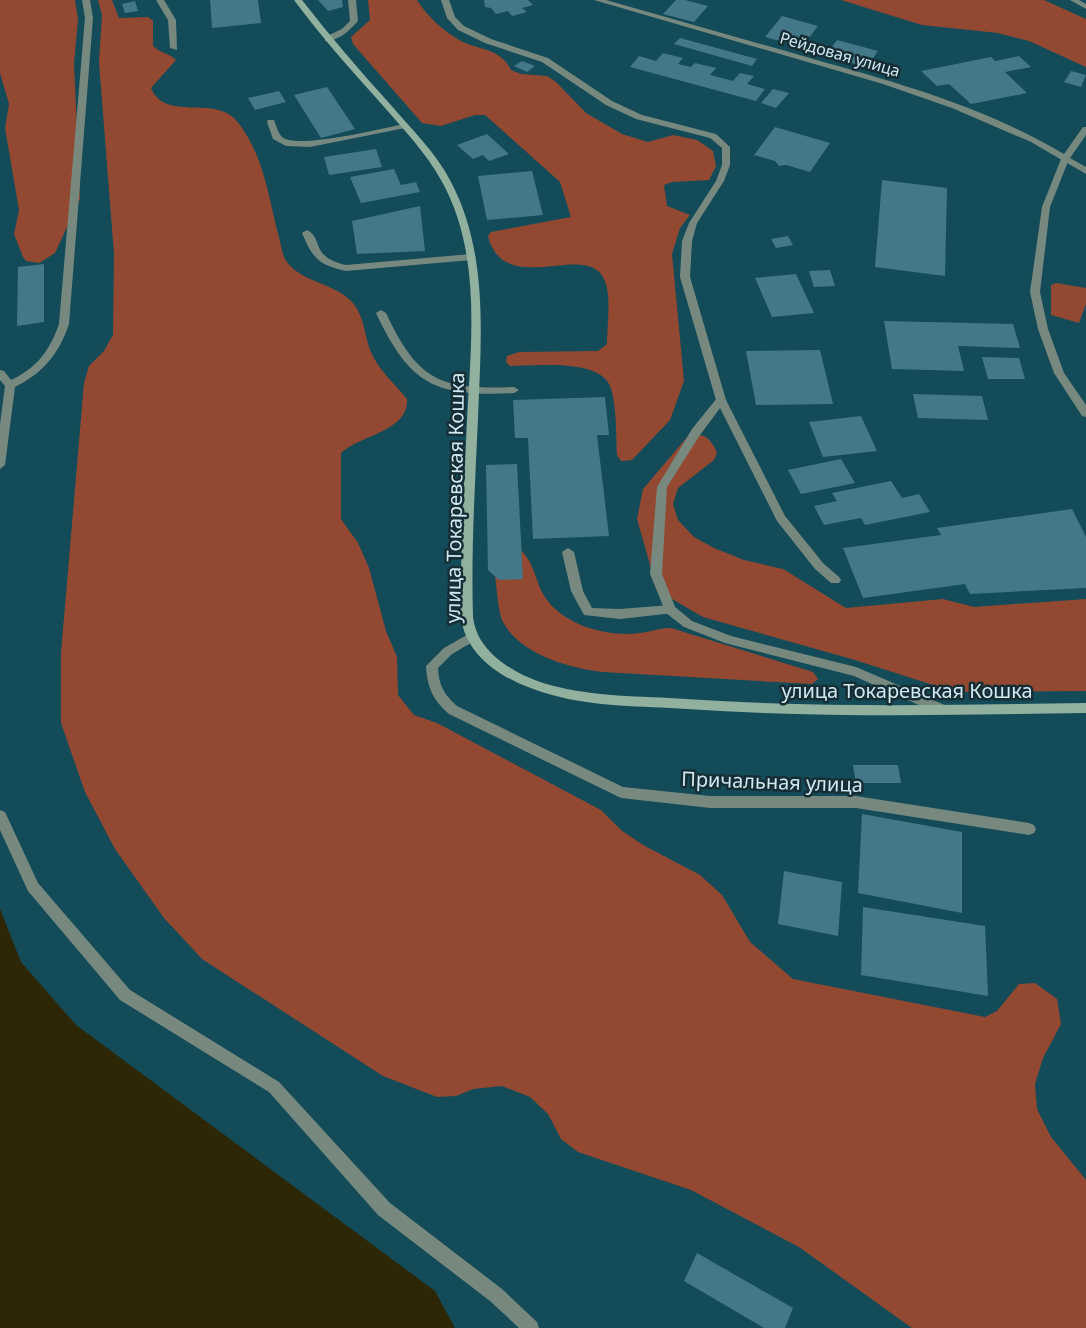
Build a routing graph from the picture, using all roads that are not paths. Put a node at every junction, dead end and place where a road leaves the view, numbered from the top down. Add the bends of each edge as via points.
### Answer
1 (86, 0) edge
2 (160, 0) edge
3 (298, 0) edge
4 (352, 0) edge
5 (444, 0) edge
6 (598, 0) edge
7 (1074, 0) edge
8 (1086, 8) edge
9 (328, 39) junction
10 (174, 48) dead end
11 (271, 122) dead end
12 (405, 126) junction
13 (1086, 129) edge
14 (1065, 159) junction
15 (1086, 171) edge
16 (308, 233) dead end
17 (471, 257) junction
18 (381, 313) dead end
19 (0, 373) edge
20 (10, 384) junction
21 (514, 390) dead end
22 (474, 393) junction
23 (721, 400) junction
24 (1086, 413) edge
25 (0, 465) edge
26 (568, 552) dead end
27 (835, 580) dead end
28 (670, 610) junction
29 (472, 637) junction
30 (1086, 708) edge
31 (943, 710) junction
32 (0, 816) edge
33 (1029, 829) dead end
34 (531, 1328) edge

1 - 20 street via 89,18 64,324 58,344 34,374
2 - 10 street via 172,20
3 - 9 main road, улица Токаревская Кошка
4 - 9 street via 354,21 345,31
5 - 23 street via 451,18 461,28 545,60 609,103 639,117 722,141 726,165 693,223 687,241 685,277
6 - 14 street, Рейдовая улица via 886,82 1034,140
7 - 8 street
9 - 12 main road, улица Токаревская Кошка
11 - 12 street via 280,141 293,144
12 - 17 main road, улица Токаревская Кошка via 431,156 453,191
13 - 14 street
14 - 15 street, Рейдовая улица
14 - 24 street via 1046,207 1035,292 1043,330 1059,373
16 - 17 street via 316,254 326,264 346,268
17 - 22 main road, улица Токаревская Кошка via 476,315
18 - 22 street via 406,362 442,385
19 - 20 street
20 - 25 street
21 - 22 street
22 - 29 main road, улица Токаревская Кошка via 468,562 468,622
23 - 27 street via 781,518
23 - 28 street via 662,487 656,574
26 - 28 street via 577,591 588,612 620,615
28 - 31 street via 688,624 729,640 856,672
29 - 31 main road, улица Токаревская Кошка via 492,660 522,680 551,690 750,709
29 - 33 street, Причальная улица via 432,666 437,696 453,710 621,792 711,802 856,802
30 - 31 main road, улица Токаревская Кошка
32 - 34 street via 33,886 125,995 274,1087 384,1209 496,1295

